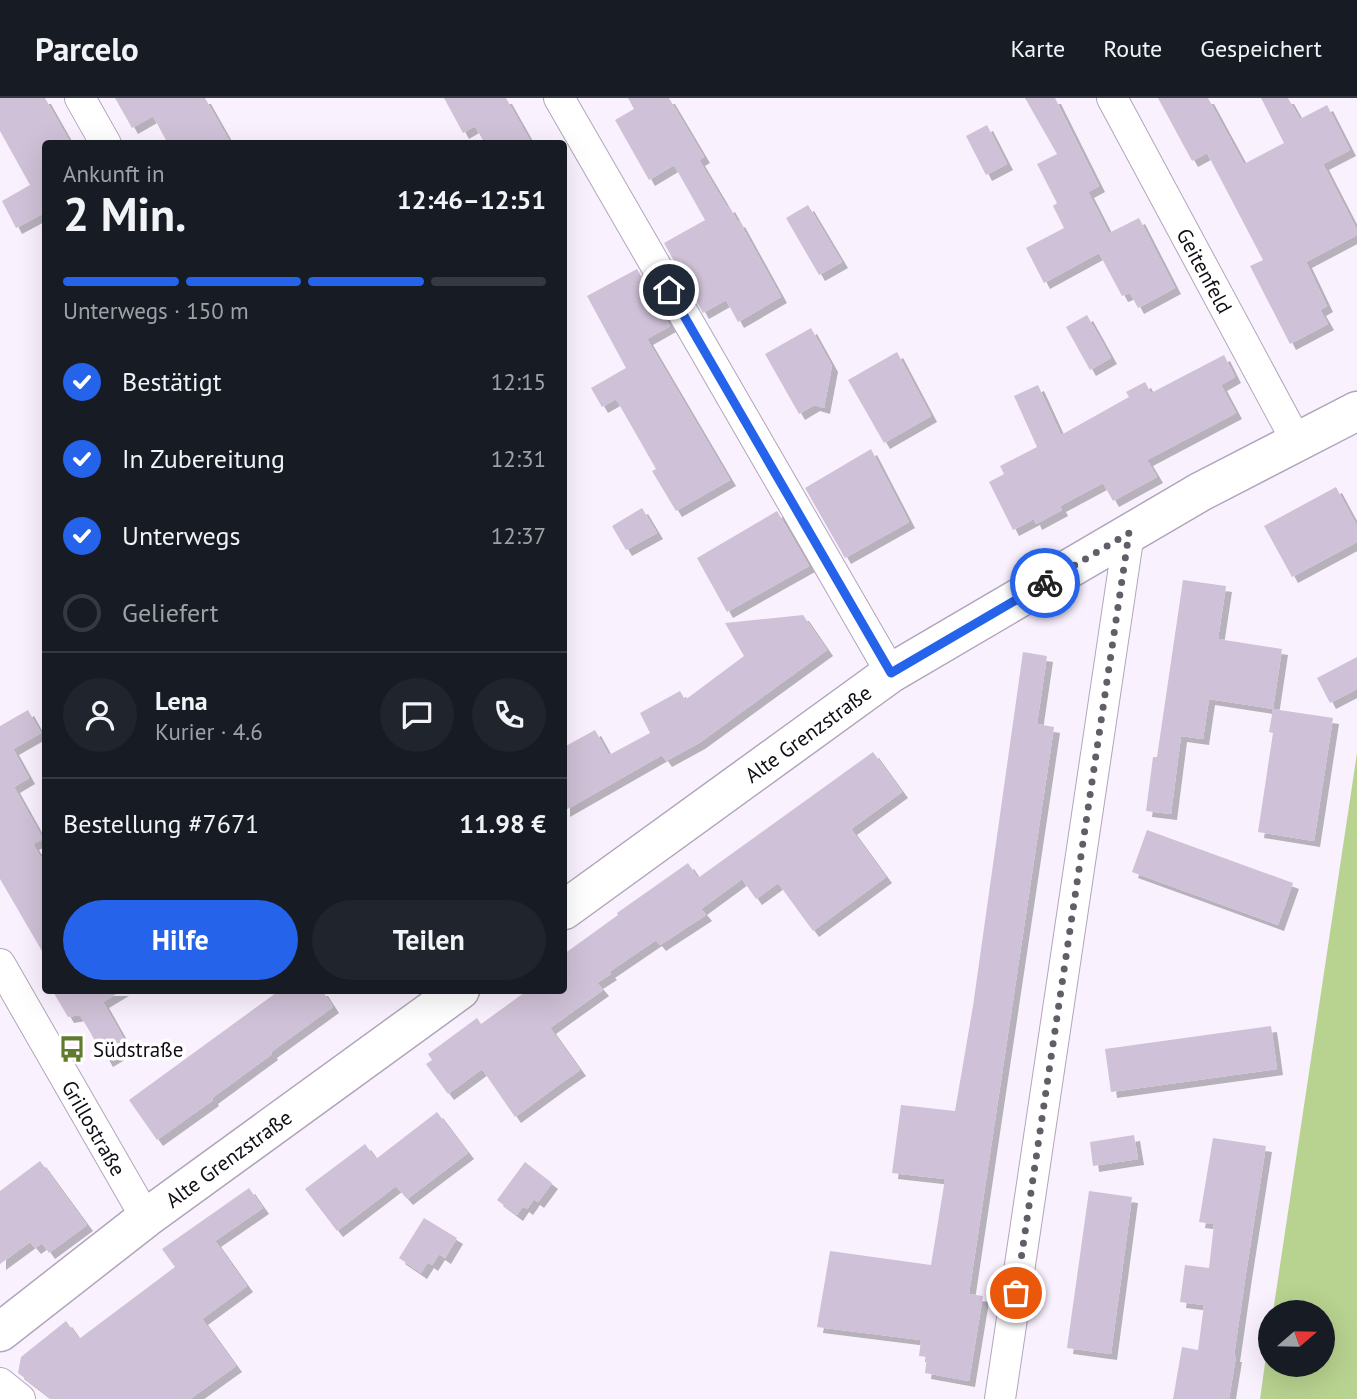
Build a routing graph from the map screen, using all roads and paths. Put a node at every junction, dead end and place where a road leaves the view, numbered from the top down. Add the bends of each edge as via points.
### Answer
1 (80, 98) edge
2 (559, 98) edge
3 (1112, 98) edge
4 (104, 140) edge
5 (1357, 411) edge
6 (1297, 442) junction
7 (1129, 533) junction
8 (891, 673) junction
9 (567, 908) edge
10 (0, 964) edge
11 (454, 994) edge
12 (146, 1218) junction
13 (0, 1332) edge
14 (0, 1383) edge
15 (20, 1399) edge
16 (1000, 1399) edge

1 - 4 street
2 - 8 street
3 - 6 street, Geitenfeld
5 - 6 street, Alte Grenzstraße
6 - 7 street, Alte Grenzstraße
7 - 8 street, Alte Grenzstraße
7 - 16 street
8 - 9 street, Alte Grenzstraße
10 - 12 street, Grillostraße
11 - 12 street, Alte Grenzstraße
12 - 13 street, Alte Grenzstraße
14 - 15 street

